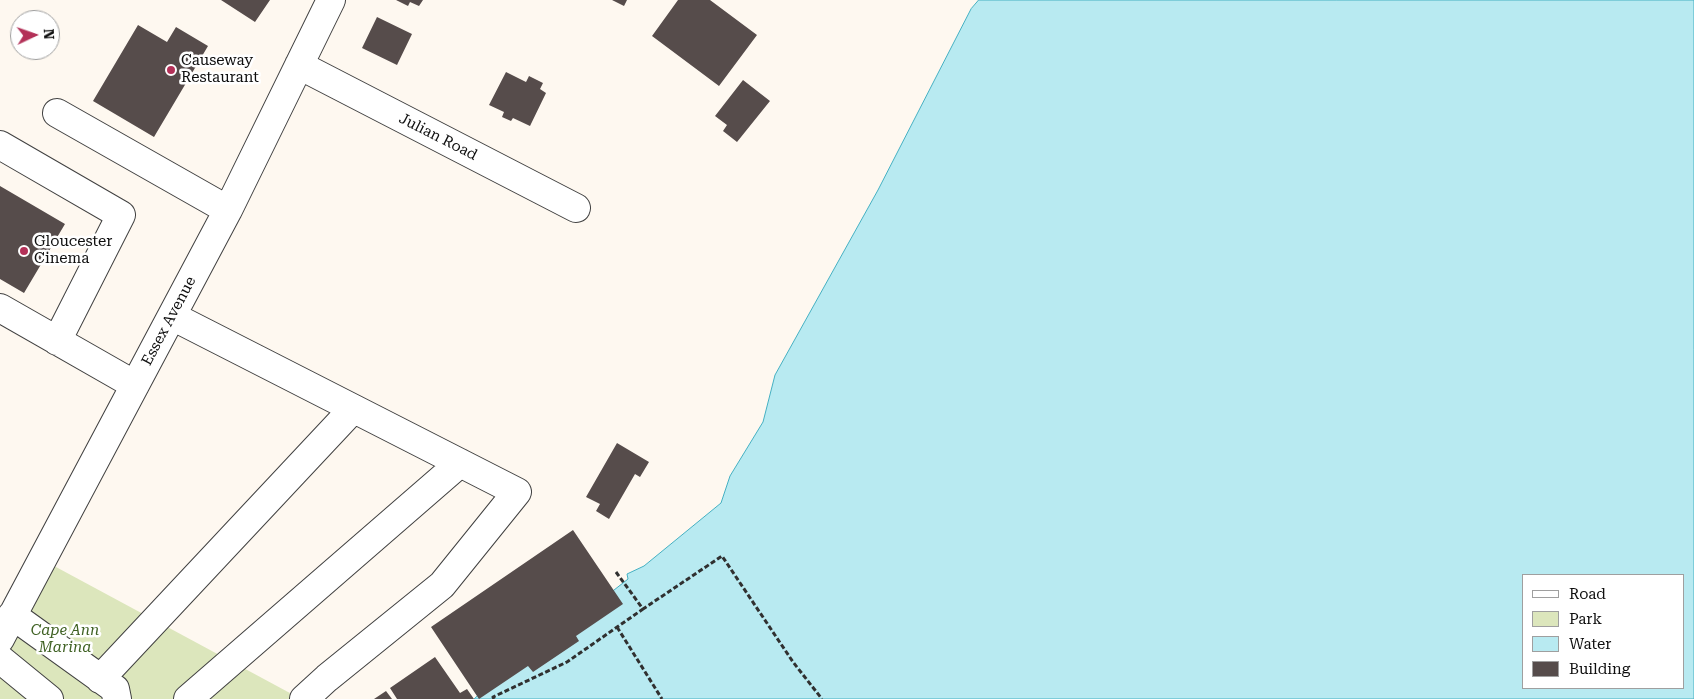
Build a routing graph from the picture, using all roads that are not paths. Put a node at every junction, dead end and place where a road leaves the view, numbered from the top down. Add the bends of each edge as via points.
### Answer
1 (331, 0) edge
2 (299, 65) junction
3 (57, 113) dead end
4 (0, 145) edge
5 (576, 208) dead end
6 (228, 210) junction
7 (0, 308) edge
8 (172, 316) junction
9 (57, 341) junction
10 (135, 385) junction
11 (353, 409) junction
12 (460, 464) junction
13 (6, 627) edge
14 (0, 659) edge
15 (108, 689) edge
16 (49, 699) edge
17 (188, 699) edge
18 (304, 699) edge

1 - 2 street, Essex Avenue
2 - 5 street, Julian Road
2 - 6 street, Essex Avenue
3 - 6 street
4 - 9 street via 121,215
6 - 8 street, Essex Avenue
7 - 9 street
8 - 10 street, Essex Avenue
8 - 11 street
9 - 10 street
10 - 13 street, Essex Avenue
11 - 12 street
11 - 15 street
12 - 17 street
12 - 18 street via 517,492 442,585
13 - 15 street
14 - 16 street

